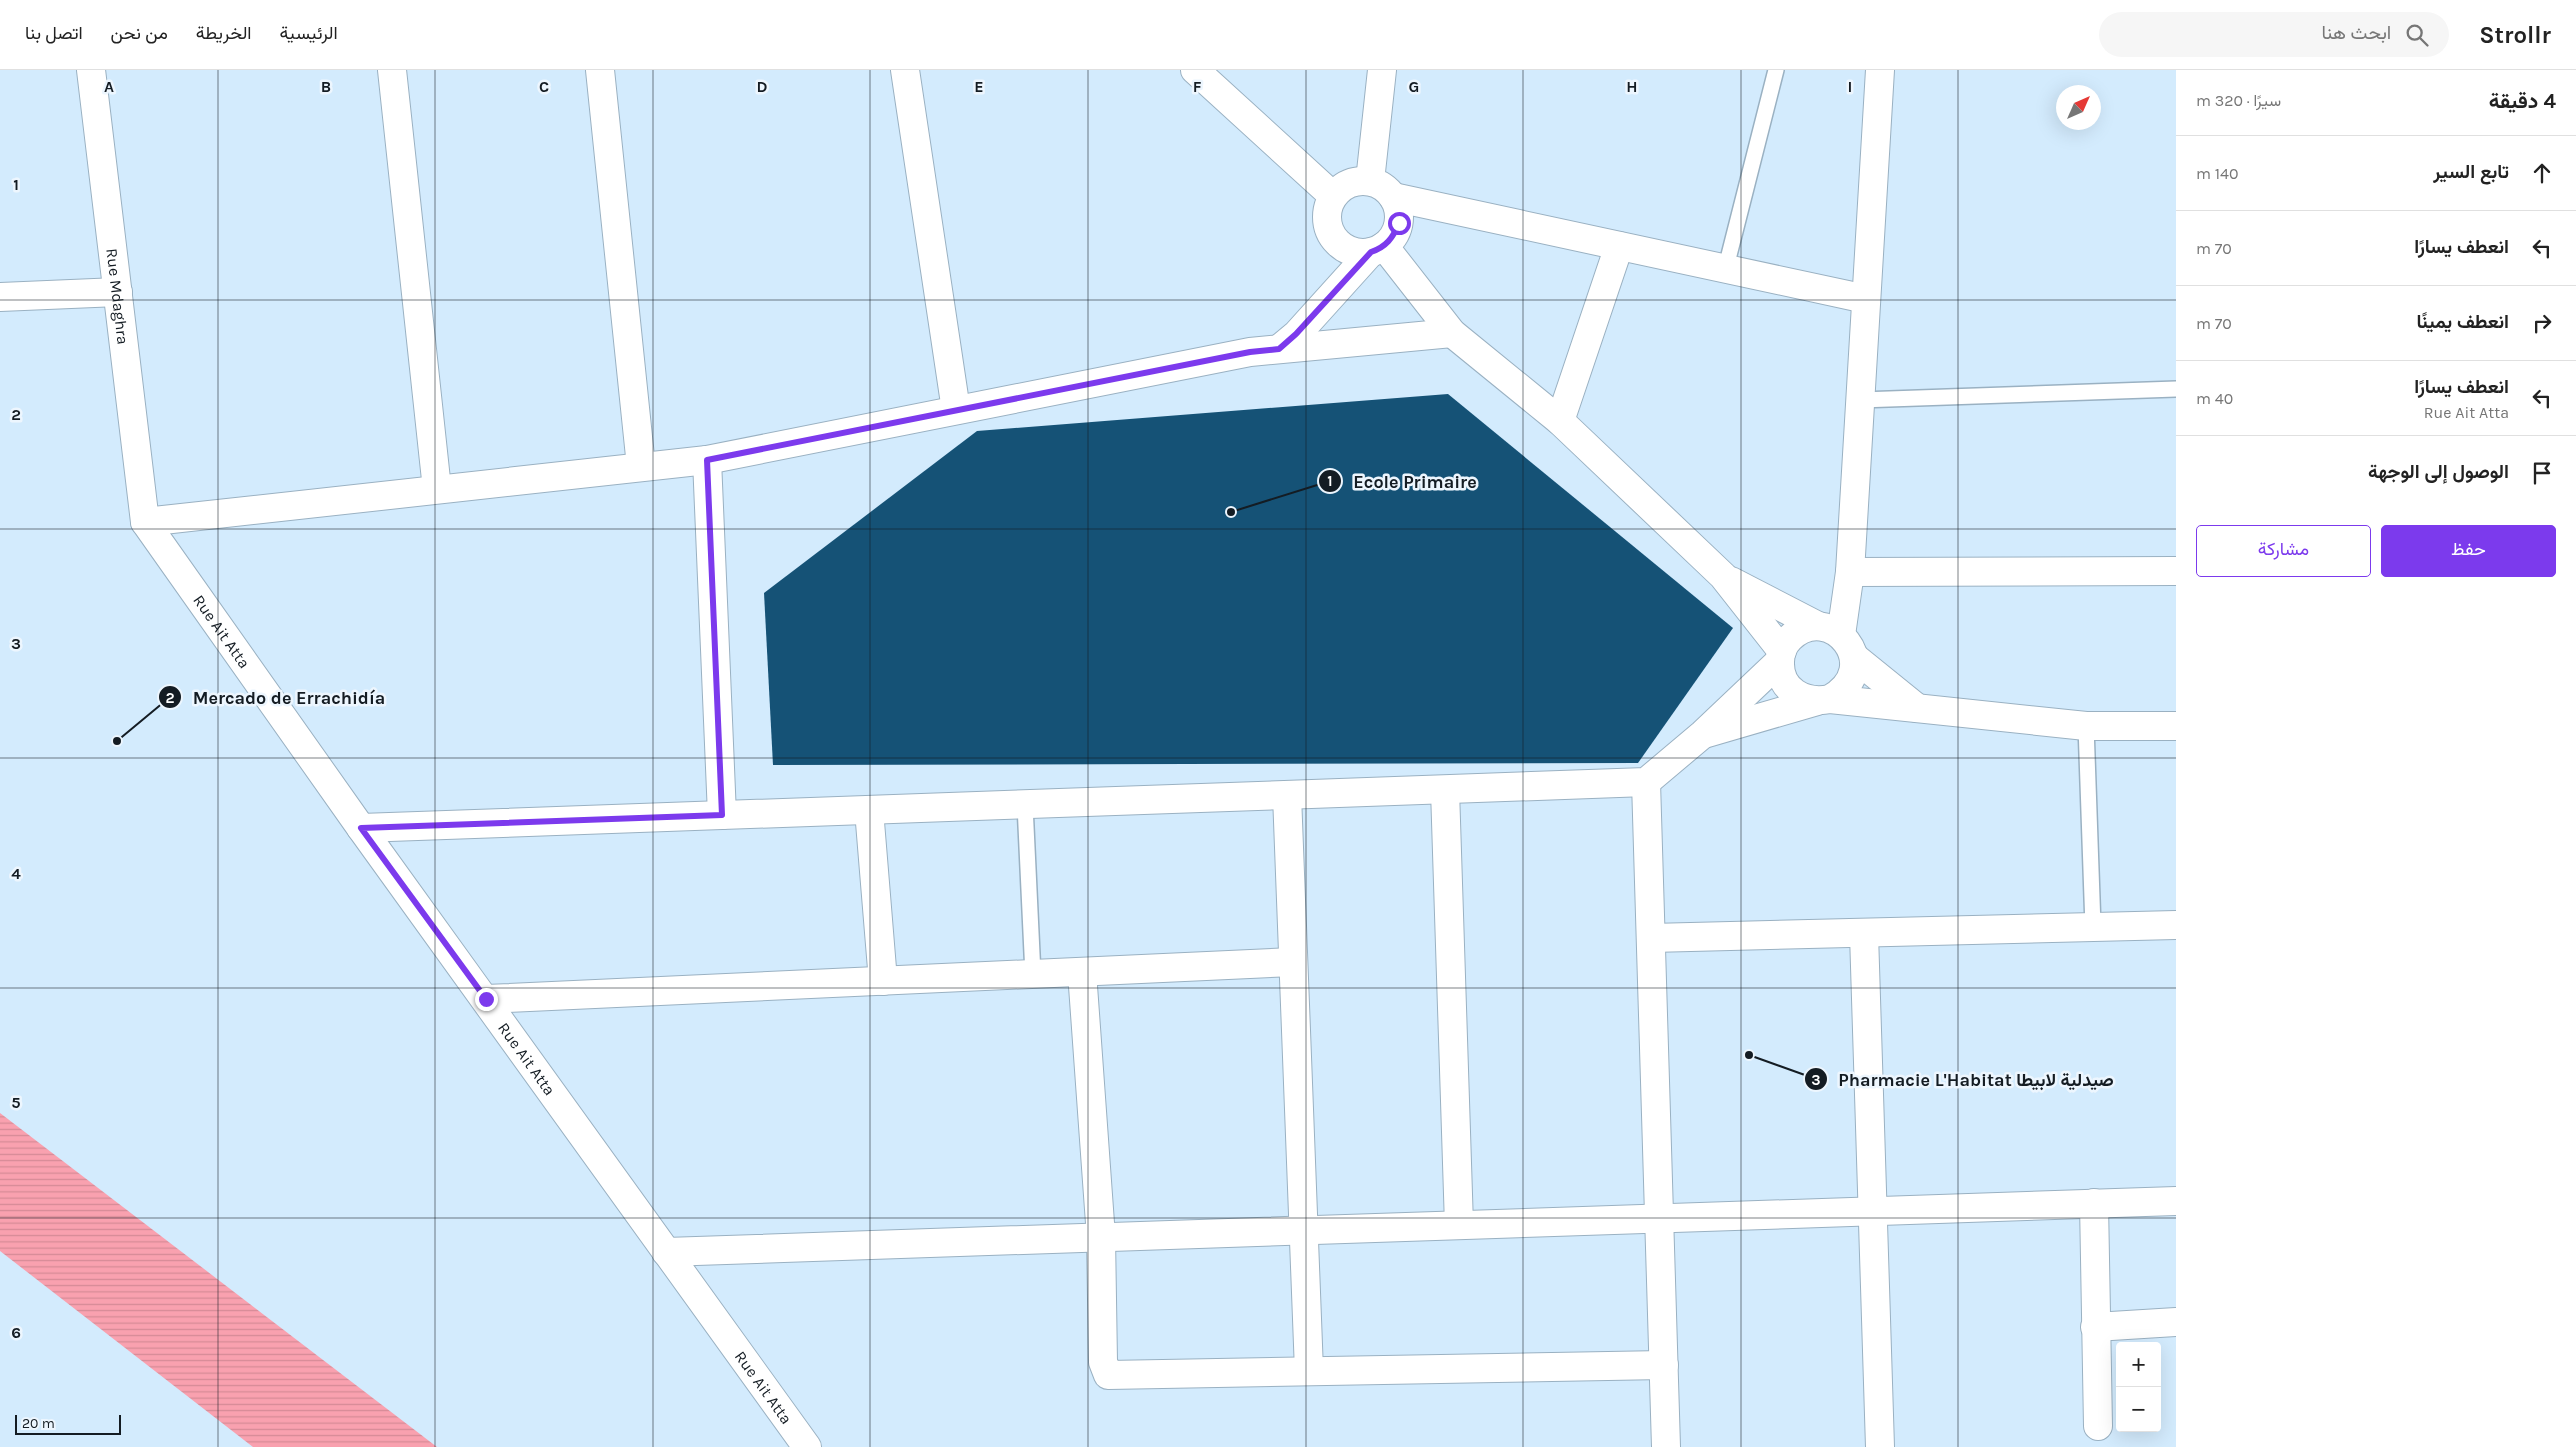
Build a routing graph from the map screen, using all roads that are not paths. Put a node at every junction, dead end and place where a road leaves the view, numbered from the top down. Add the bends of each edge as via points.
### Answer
1 (91, 70) edge
2 (392, 70) edge
3 (600, 70) edge
4 (905, 70) edge
5 (1195, 70) edge
6 (1382, 70) edge
7 (1776, 70) edge
8 (1880, 70) edge
9 (1370, 181) junction
10 (1334, 196) junction
11 (1393, 197) junction
12 (1618, 246) junction
13 (1378, 249) junction
14 (1726, 267) junction
15 (118, 292) junction
16 (0, 297) edge
17 (1866, 299) junction
18 (1452, 333) junction
19 (1279, 349) junction
20 (2176, 389) edge
21 (1860, 400) junction
22 (956, 410) junction
23 (1560, 421) junction
24 (707, 460) junction
25 (642, 466) junction
26 (436, 489) junction
27 (145, 522) junction
28 (2176, 571) edge
29 (1850, 572) junction
30 (1723, 576) junction
31 (1838, 639) junction
32 (1781, 656) junction
33 (1824, 700) junction
34 (1917, 708) junction
35 (2086, 726) junction
36 (2176, 726) edge
37 (1703, 734) junction
38 (1646, 782) junction
39 (1445, 790) junction
40 (1287, 795) junction
41 (1025, 804) junction
42 (869, 810) junction
43 (722, 815) junction
44 (361, 828) junction
45 (2176, 925) edge
46 (2093, 927) junction
47 (1864, 934) junction
48 (1651, 938) junction
49 (1293, 962) junction
50 (1082, 972) junction
51 (1033, 975) junction
52 (883, 981) junction
53 (486, 999) junction
54 (2176, 1201) edge
55 (2094, 1204) junction
56 (1872, 1211) junction
57 (1659, 1218) junction
58 (1459, 1225) junction
59 (1303, 1230) junction
60 (1101, 1237) junction
61 (666, 1252) junction
62 (2176, 1322) edge
63 (2095, 1328) junction
64 (1664, 1365) junction
65 (1309, 1371) junction
66 (2098, 1426) dead end
67 (807, 1447) edge
68 (1666, 1447) edge
69 (1880, 1447) edge

1 - 15 street, Rue Mdaghra
2 - 26 street
3 - 25 street
4 - 22 street
5 - 10 street
6 - 9 street
7 - 14 lane
8 - 17 street
9 - 10 street via 1356,181
9 - 11 street
10 - 13 street via 1328,209 1332,234 1349,250
11 - 12 street
11 - 13 street via 1399,223 1394,236
12 - 14 street
12 - 23 street
13 - 18 street
13 - 19 street
14 - 17 street
15 - 16 street
15 - 27 street, Rue Mdaghra
17 - 21 street
18 - 19 street
18 - 23 street
19 - 22 street
20 - 21 lane
21 - 29 street
22 - 24 street
23 - 30 street
24 - 25 street
24 - 43 street
25 - 26 street
26 - 27 street
27 - 44 street, Rue Ait Atta
28 - 29 street
29 - 31 street
30 - 31 street
30 - 32 street
31 - 32 street via 1806,628 1796,633
31 - 33 street via 1854,670 1842,693
31 - 34 street
32 - 33 street via 1780,673 1794,693 1804,699
32 - 37 street
33 - 34 street
33 - 37 street
34 - 35 street
35 - 36 street
35 - 46 lane
37 - 38 street
38 - 39 street
38 - 48 street
39 - 40 street
39 - 58 street
40 - 41 street
40 - 49 street
41 - 42 street
41 - 51 lane
42 - 43 street
42 - 52 street
43 - 44 street
44 - 53 street, Rue Ait Atta
45 - 46 street
46 - 47 street
47 - 48 street
47 - 56 street
48 - 57 street
49 - 50 street
49 - 59 street
50 - 51 street
50 - 60 street
51 - 52 street
52 - 53 street
53 - 61 street, Rue Ait Atta
54 - 55 street
55 - 56 street
55 - 63 street
56 - 57 street
56 - 69 street
57 - 58 street
57 - 64 street
58 - 59 street
59 - 60 street
59 - 65 street
60 - 61 street
60 - 65 street via 1103,1362 1108,1375
61 - 67 street, Rue Ait Atta
62 - 63 street
63 - 66 street
64 - 65 street
64 - 68 street

